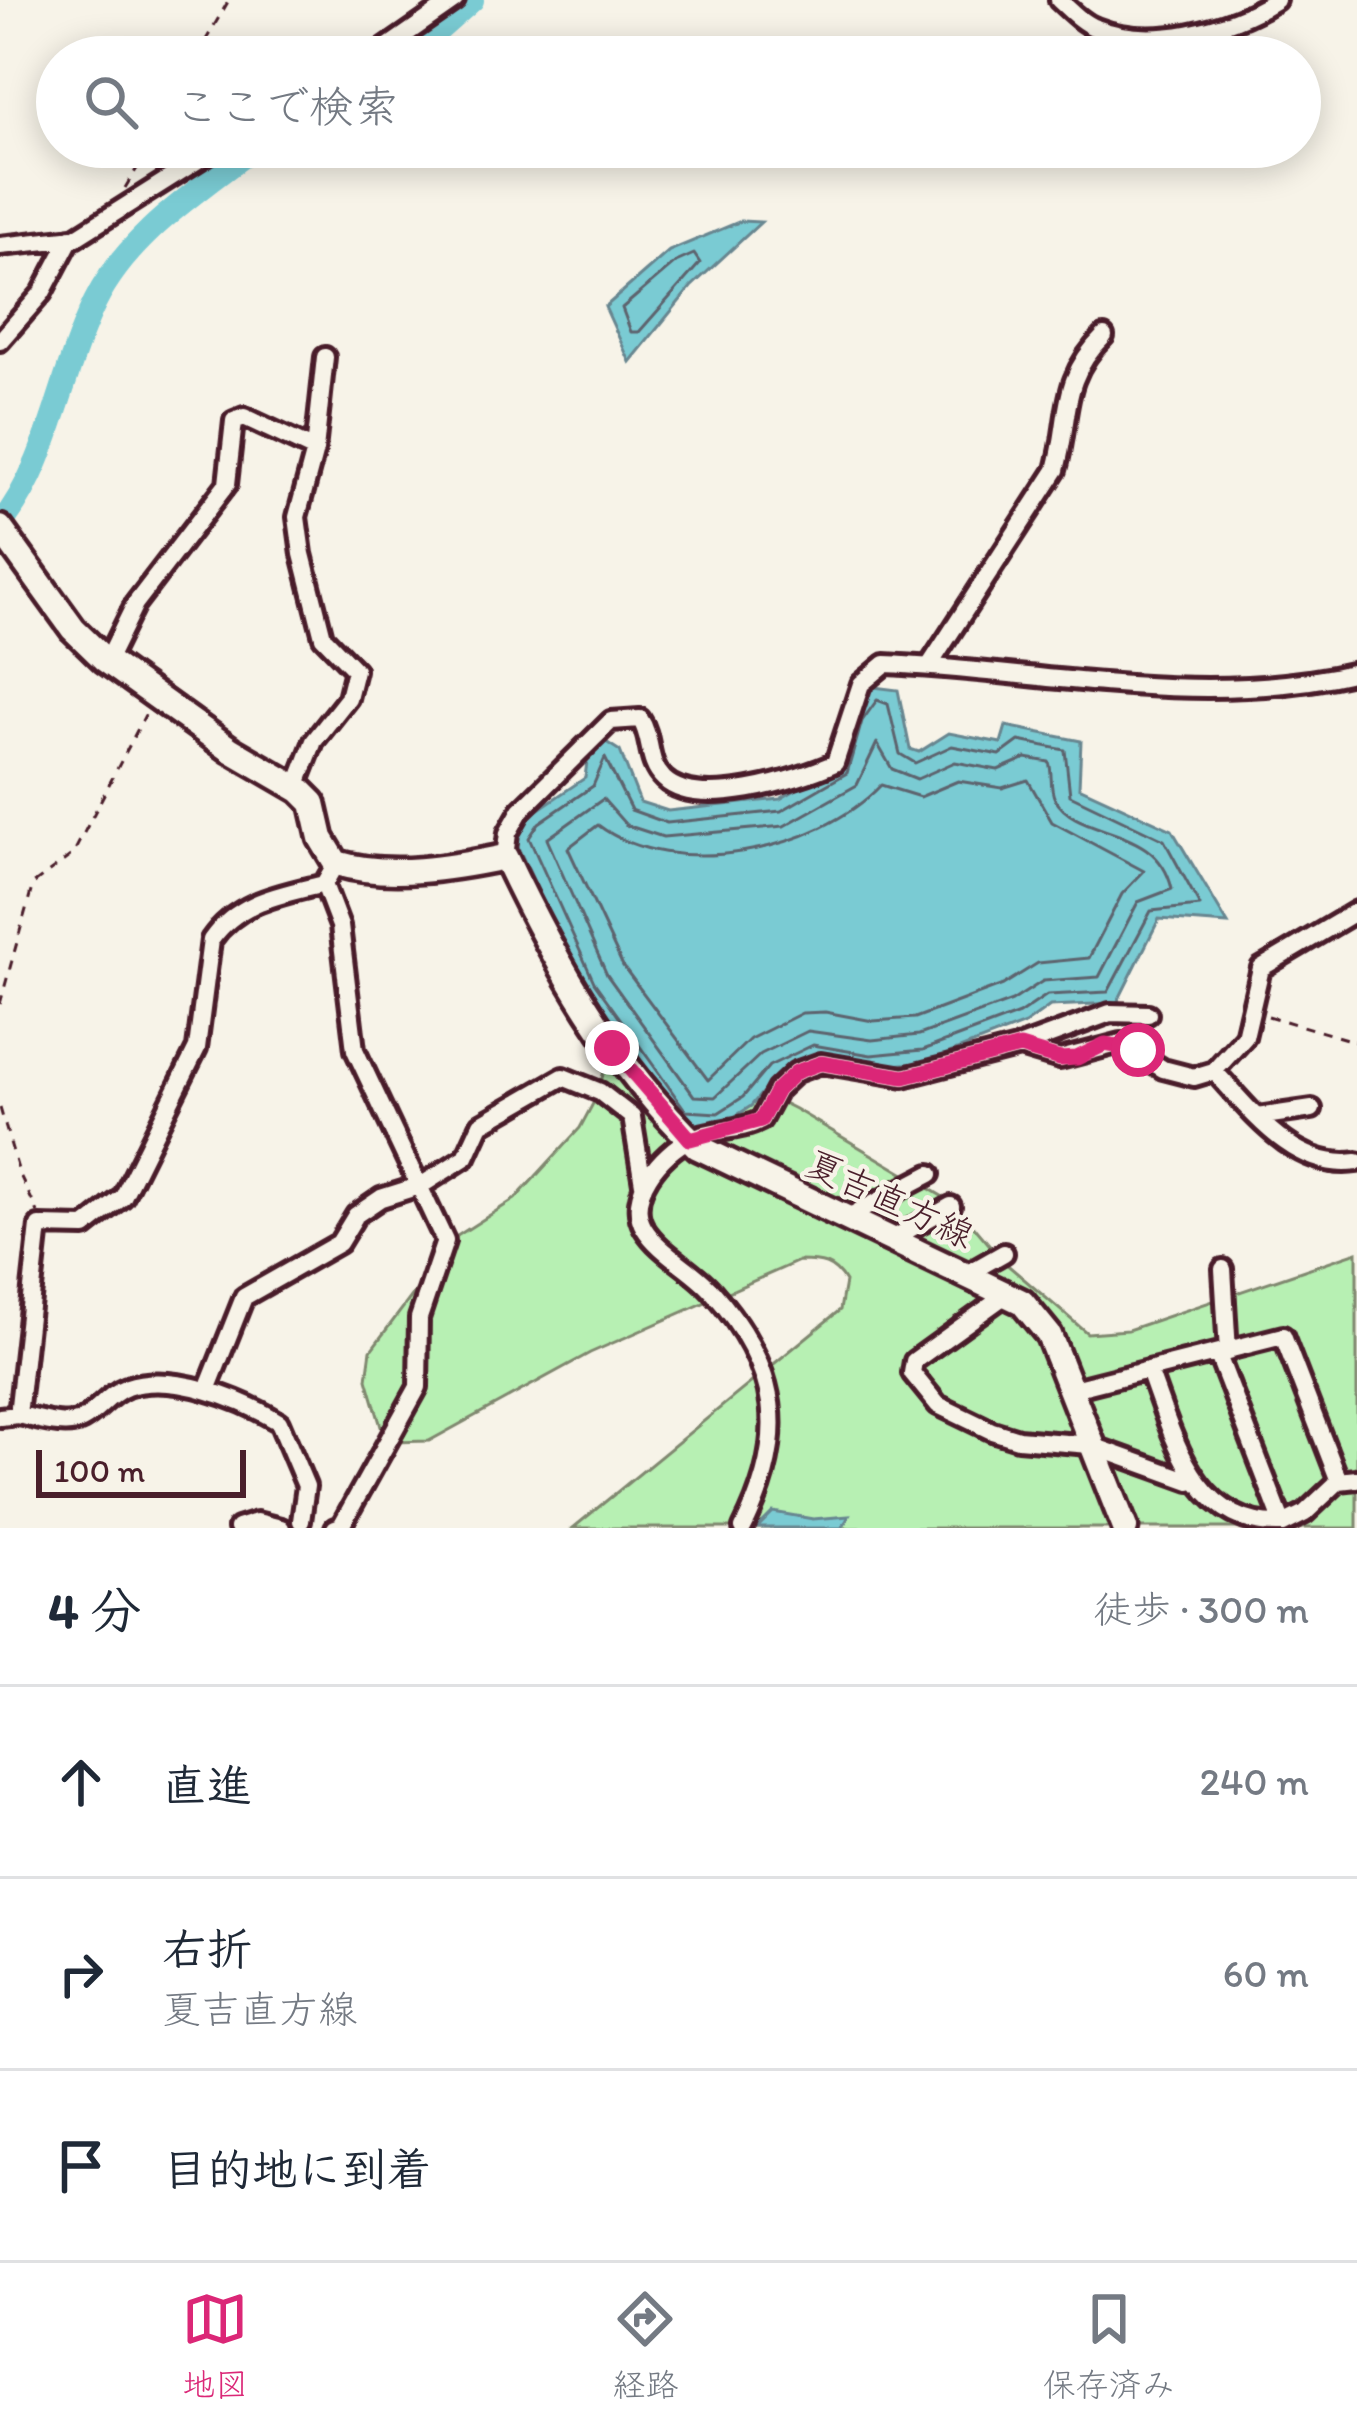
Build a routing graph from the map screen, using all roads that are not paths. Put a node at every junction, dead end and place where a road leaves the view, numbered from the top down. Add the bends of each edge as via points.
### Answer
1 (454, 0) edge
2 (1059, 0) edge
3 (1276, 0) edge
4 (403, 36) edge
5 (185, 168) edge
6 (71, 238) junction
7 (0, 246) edge
8 (1104, 336) dead end
9 (0, 341) edge
10 (325, 357) dead end
11 (315, 450) junction
12 (0, 528) edge
13 (107, 661) junction
14 (929, 666) junction
15 (1357, 672) edge
16 (296, 787) junction
17 (506, 857) junction
18 (330, 873) junction
19 (1357, 911) edge
20 (1148, 1014) dead end
21 (1020, 1047) junction
22 (1214, 1071) junction
23 (1312, 1108) dead end
24 (1257, 1117) junction
25 (690, 1139) junction
26 (1357, 1162) edge
27 (929, 1174) dead end
28 (644, 1184) junction
29 (422, 1185) junction
30 (951, 1206) dead end
31 (846, 1218) junction
32 (892, 1239) junction
33 (1004, 1253) dead end
34 (1223, 1269) dead end
35 (968, 1274) junction
36 (1007, 1294) junction
37 (1223, 1354) junction
38 (1149, 1371) junction
39 (207, 1390) junction
40 (1070, 1390) junction
41 (9, 1416) edge
42 (1090, 1445) junction
43 (1190, 1480) junction
44 (1348, 1480) edge
45 (297, 1524) edge
46 (1283, 1524) junction
47 (238, 1528) edge
48 (281, 1528) edge
49 (333, 1528) edge
50 (743, 1528) edge
51 (1124, 1528) edge

1 - 4 street
2 - 3 street via 1096,28 1177,34 1216,31
5 - 6 street
6 - 7 street
6 - 9 street via 42,293
8 - 14 street via 1066,393 1056,470
10 - 11 street
11 - 13 street via 244,417 235,422 227,484 135,604
11 - 16 street via 297,517 302,554 322,637 355,670 348,698 314,741
12 - 13 main road via 73,629
13 - 16 main road
14 - 15 street via 1229,689 1305,685
14 - 17 street via 871,671 835,763 780,785 682,791 653,764 640,719 611,721 521,810
16 - 18 main road via 313,803
17 - 18 main road
17 - 25 main road, 夏吉直方線 via 579,999
18 - 29 street via 355,1050
18 - 41 street via 256,901 221,925 211,940 197,1048 123,1197 85,1227 40,1226
19 - 22 street via 1261,968 1245,1037
20 - 21 street via 1110,1013
21 - 22 street via 1060,1059 1121,1043 1163,1069 1194,1077
21 - 25 street via 904,1077 821,1063 777,1090 761,1120
22 - 24 street
23 - 24 street
24 - 26 street via 1321,1163
25 - 28 street
25 - 31 main road, 夏吉直方線 via 725,1164
27 - 31 street
28 - 29 street via 632,1117 563,1077 481,1124 466,1156
28 - 50 street via 638,1214 646,1232 711,1290 748,1339 772,1400 770,1450
29 - 39 street via 381,1198 356,1215 339,1244 244,1297
29 - 49 street via 445,1240 419,1318 418,1387 369,1483
30 - 32 street
31 - 32 main road, 夏吉直方線
32 - 35 main road, 夏吉直方線
33 - 35 street
34 - 37 street
35 - 36 main road, 夏吉直方線
36 - 40 main road, 夏吉直方線 via 1049,1335
36 - 42 street via 914,1361 912,1373 938,1405 992,1431
37 - 38 street
37 - 44 street via 1282,1336
37 - 46 street
38 - 40 street
38 - 43 street
39 - 41 street via 123,1388 69,1423
39 - 45 street via 280,1422 306,1486
40 - 42 main road, 夏吉直方線
42 - 43 street
42 - 51 main road, 夏吉直方線
43 - 46 street via 1233,1518
44 - 46 street
45 - 49 street
47 - 48 street

